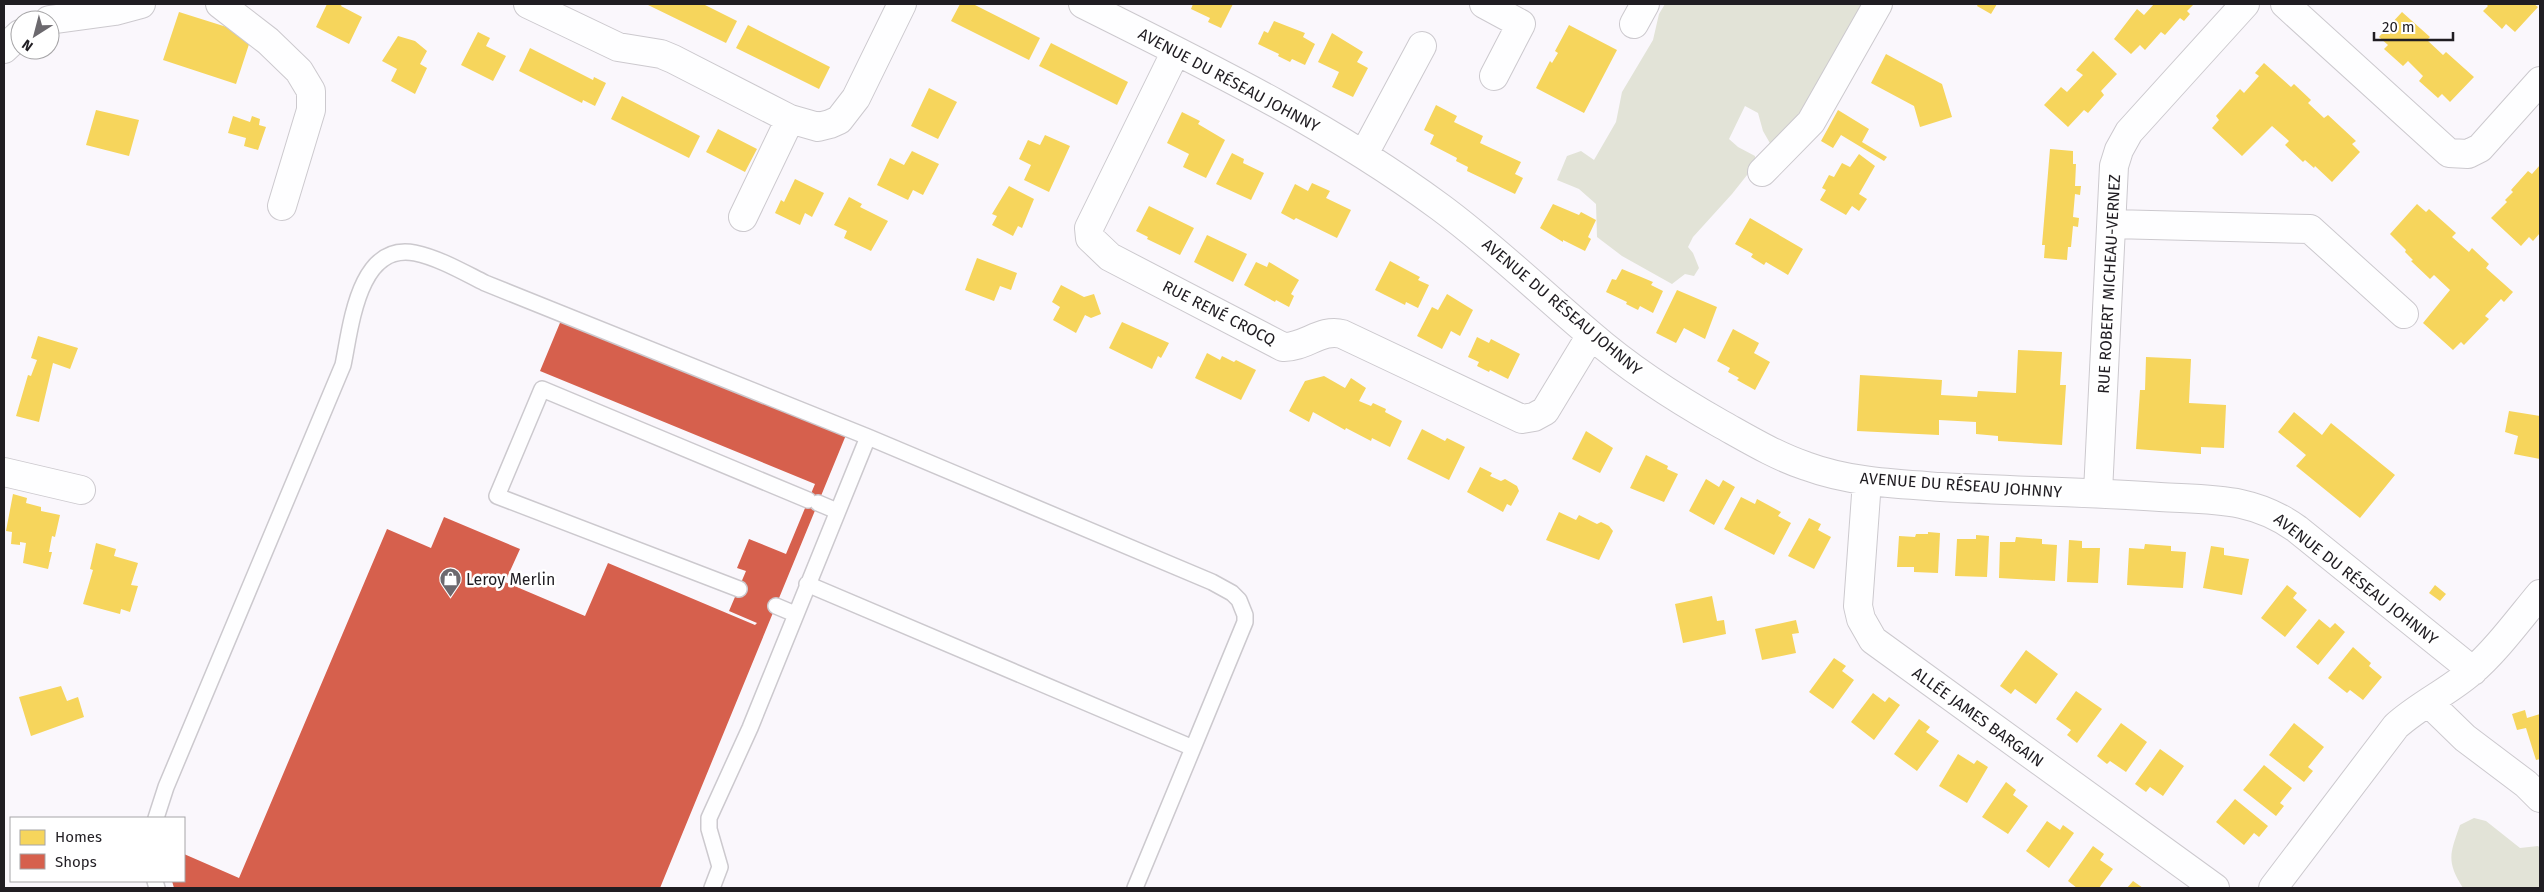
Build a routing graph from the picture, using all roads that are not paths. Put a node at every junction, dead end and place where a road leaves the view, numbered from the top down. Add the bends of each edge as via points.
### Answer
1 (141, 4) edge
2 (220, 4) edge
3 (528, 4) edge
4 (902, 4) edge
5 (1083, 4) edge
6 (1484, 4) edge
7 (1878, 4) edge
8 (2245, 4) edge
9 (2285, 4) edge
10 (60, 18) edge
11 (1422, 46) dead end
12 (1176, 51) junction
13 (1494, 76) dead end
14 (2540, 81) edge
15 (790, 119) junction
16 (1364, 154) junction
17 (1762, 172) dead end
18 (282, 206) dead end
19 (743, 217) dead end
20 (2112, 224) junction
21 (2404, 314) dead end
22 (1591, 335) junction
23 (868, 437) junction
24 (4, 472) edge
25 (1867, 481) junction
26 (81, 490) dead end
27 (2098, 492) junction
28 (837, 511) junction
29 (807, 584) junction
30 (739, 589) dead end
31 (2540, 594) edge
32 (776, 606) dead end
33 (795, 614) junction
34 (2473, 671) junction
35 (2429, 703) junction
36 (1193, 748) junction
37 (2540, 798) edge
38 (156, 817) edge
39 (712, 888) edge
40 (1135, 888) edge
41 (2215, 888) edge
42 (2273, 888) edge

1 - 10 street
2 - 18 street via 268,41 299,72 311,90 311,110
3 - 15 street via 618,47 673,59
4 - 15 street via 856,98 839,120 818,127
5 - 12 street, AVENUE DU RÉSEAU JOHNNY
6 - 13 street via 1521,24
7 - 17 street via 1811,122
8 - 20 street, RUE ROBERT MICHEAU-VERNEZ via 2129,132 2114,166
9 - 14 street via 2450,153 2468,154 2480,148
11 - 16 street
12 - 16 street, AVENUE DU RÉSEAU JOHNNY
12 - 22 street, RUE RENÉ CROCQ via 1089,228 1090,238 1110,257 1283,346 1300,345 1330,333 1342,334 1522,419 1534,418 1545,411
15 - 19 street
16 - 22 street, AVENUE DU RÉSEAU JOHNNY via 1470,230
20 - 21 street via 2310,229
20 - 27 street, RUE ROBERT MICHEAU-VERNEZ
22 - 25 street, AVENUE DU RÉSEAU JOHNNY via 1656,384 1762,446 1816,470
23 - 28 lane
23 - 36 lane via 1136,548 1232,593 1243,608 1245,622
23 - 38 lane via 430,258 400,252 377,263 360,290 343,365 166,787
24 - 26 street
25 - 27 street, AVENUE DU RÉSEAU JOHNNY via 1999,490
25 - 41 street, ALLÉE JAMES BARGAIN via 1858,606 1861,619 1873,640
27 - 34 street, AVENUE DU RÉSEAU JOHNNY via 2252,504 2264,509 2297,528
28 - 29 lane
28 - 30 lane via 542,389 498,496
29 - 33 lane
29 - 36 lane
31 - 34 street
32 - 33 lane
33 - 39 lane via 710,818 709,829 720,866
34 - 35 street
35 - 37 street via 2465,738
35 - 42 street via 2396,726
36 - 40 lane

